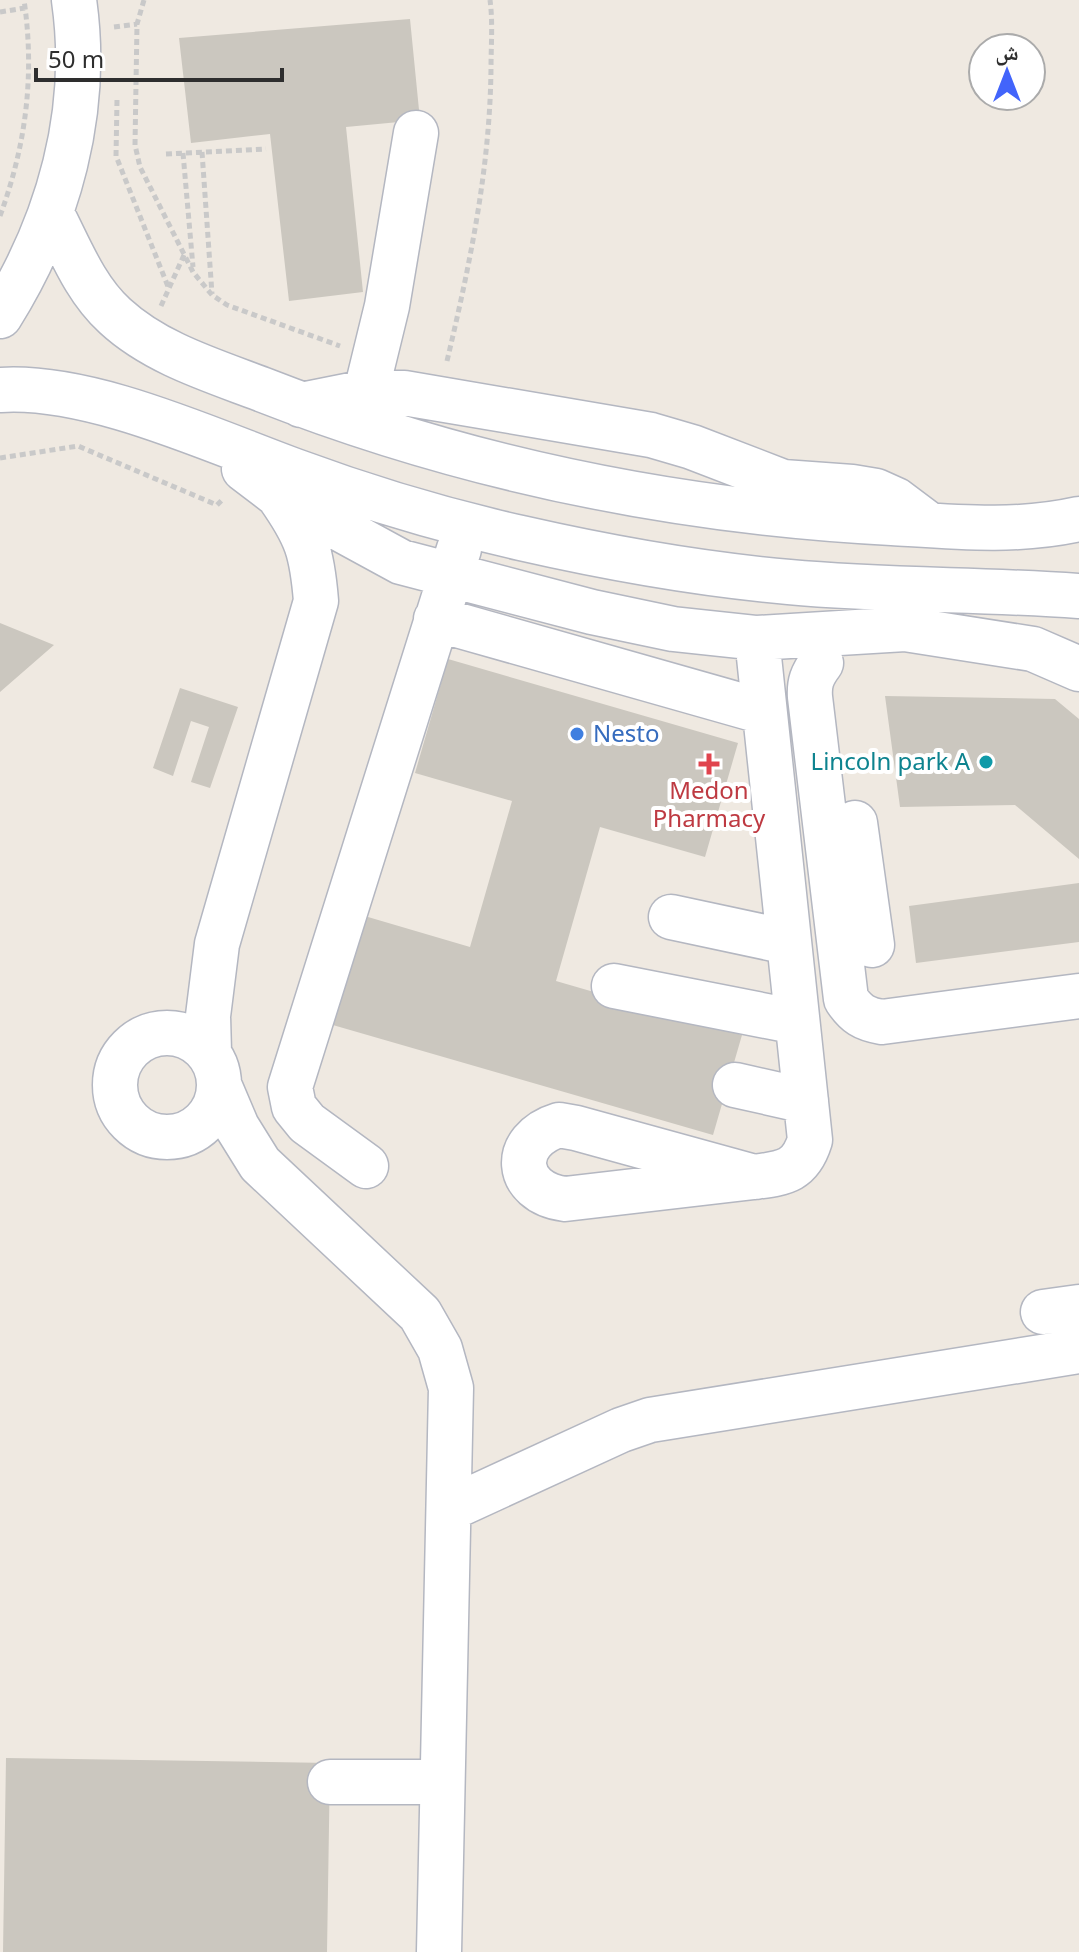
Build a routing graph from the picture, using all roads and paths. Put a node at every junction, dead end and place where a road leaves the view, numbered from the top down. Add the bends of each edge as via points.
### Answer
1 (24, 0) edge
2 (74, 0) edge
3 (490, 0) edge
4 (25, 8) junction
5 (0, 12) edge
6 (115, 13) dead end
7 (118, 41) dead end
8 (117, 99) dead end
9 (416, 133) dead end
10 (266, 149) dead end
11 (202, 152) junction
12 (183, 153) junction
13 (166, 154) dead end
14 (52, 214) junction
15 (0, 216) edge
16 (193, 272) dead end
17 (169, 289) dead end
18 (212, 295) dead end
19 (0, 316) edge
20 (0, 390) edge
21 (366, 392) junction
22 (438, 397) junction
23 (301, 405) junction
24 (200, 436) junction
25 (0, 458) edge
26 (263, 483) junction
27 (1079, 519) edge
28 (468, 524) junction
29 (930, 525) junction
30 (401, 562) junction
31 (450, 576) junction
32 (842, 586) junction
33 (1079, 596) edge
34 (316, 601) junction
35 (436, 619) junction
36 (757, 638) junction
37 (819, 649) junction
38 (1079, 669) edge
39 (764, 712) junction
40 (671, 917) dead end
41 (788, 942) junction
42 (217, 944) junction
43 (872, 945) dead end
44 (1079, 972) edge
45 (969, 981) dead end
46 (614, 986) dead end
47 (1079, 996) edge
48 (797, 1022) junction
49 (148, 1036) junction
50 (214, 1070) junction
51 (735, 1085) dead end
52 (806, 1101) junction
53 (170, 1137) junction
54 (260, 1164) junction
55 (366, 1166) dead end
56 (754, 1177) dead end
57 (1079, 1351) edge
58 (449, 1509) junction
59 (330, 1796) dead end
60 (442, 1797) junction
61 (439, 1952) edge

1 - 4 path
2 - 14 street via 77,91 69,153
3 - 22 path via 490,97 482,184 469,269
4 - 5 path
4 - 15 path via 30,82 24,132
6 - 7 path
8 - 17 path via 116,156
9 - 21 street via 387,306
10 - 11 path
11 - 12 path
11 - 18 path
12 - 13 path
12 - 16 path
14 - 19 street
14 - 23 street via 86,281 114,316 169,352
20 - 24 street via 67,394
21 - 22 street
21 - 23 street
22 - 29 street via 651,435 783,482 876,491
23 - 29 street via 508,468 612,492 824,520
24 - 26 street
24 - 28 street via 323,481
25 - 26 path via 78,446 217,505
26 - 30 street
26 - 34 street via 301,527 313,563
27 - 29 street via 993,529
28 - 31 street
28 - 32 street via 654,565
30 - 31 street
30 - 34 street via 376,560 352,567 331,581
31 - 35 street
31 - 36 street via 673,629
32 - 33 street
32 - 37 street via 822,618
34 - 42 street
35 - 39 street
35 - 55 street via 290,1087 294,1107 307,1123
36 - 37 street
36 - 39 street
37 - 38 street via 905,629 1033,649
37 - 43 street via 835,682
37 - 47 street via 810,697 846,999 854,1012 882,1022
39 - 41 street
40 - 41 street
41 - 48 street
42 - 49 street
42 - 50 street via 208,1016
44 - 45 street
46 - 48 street
48 - 52 street
49 - 50 street via 165,1032 196,1041
49 - 53 street via 123,1056 114,1087 122,1111 138,1129
50 - 53 street via 217,1102 210,1116 199,1127
50 - 54 street via 237,1127
51 - 52 street
52 - 56 street via 810,1140 805,1156 793,1168
53 - 54 street
54 - 58 street via 420,1314 440,1349 451,1388
57 - 58 street via 650,1420
58 - 60 street
59 - 60 street
60 - 61 street

